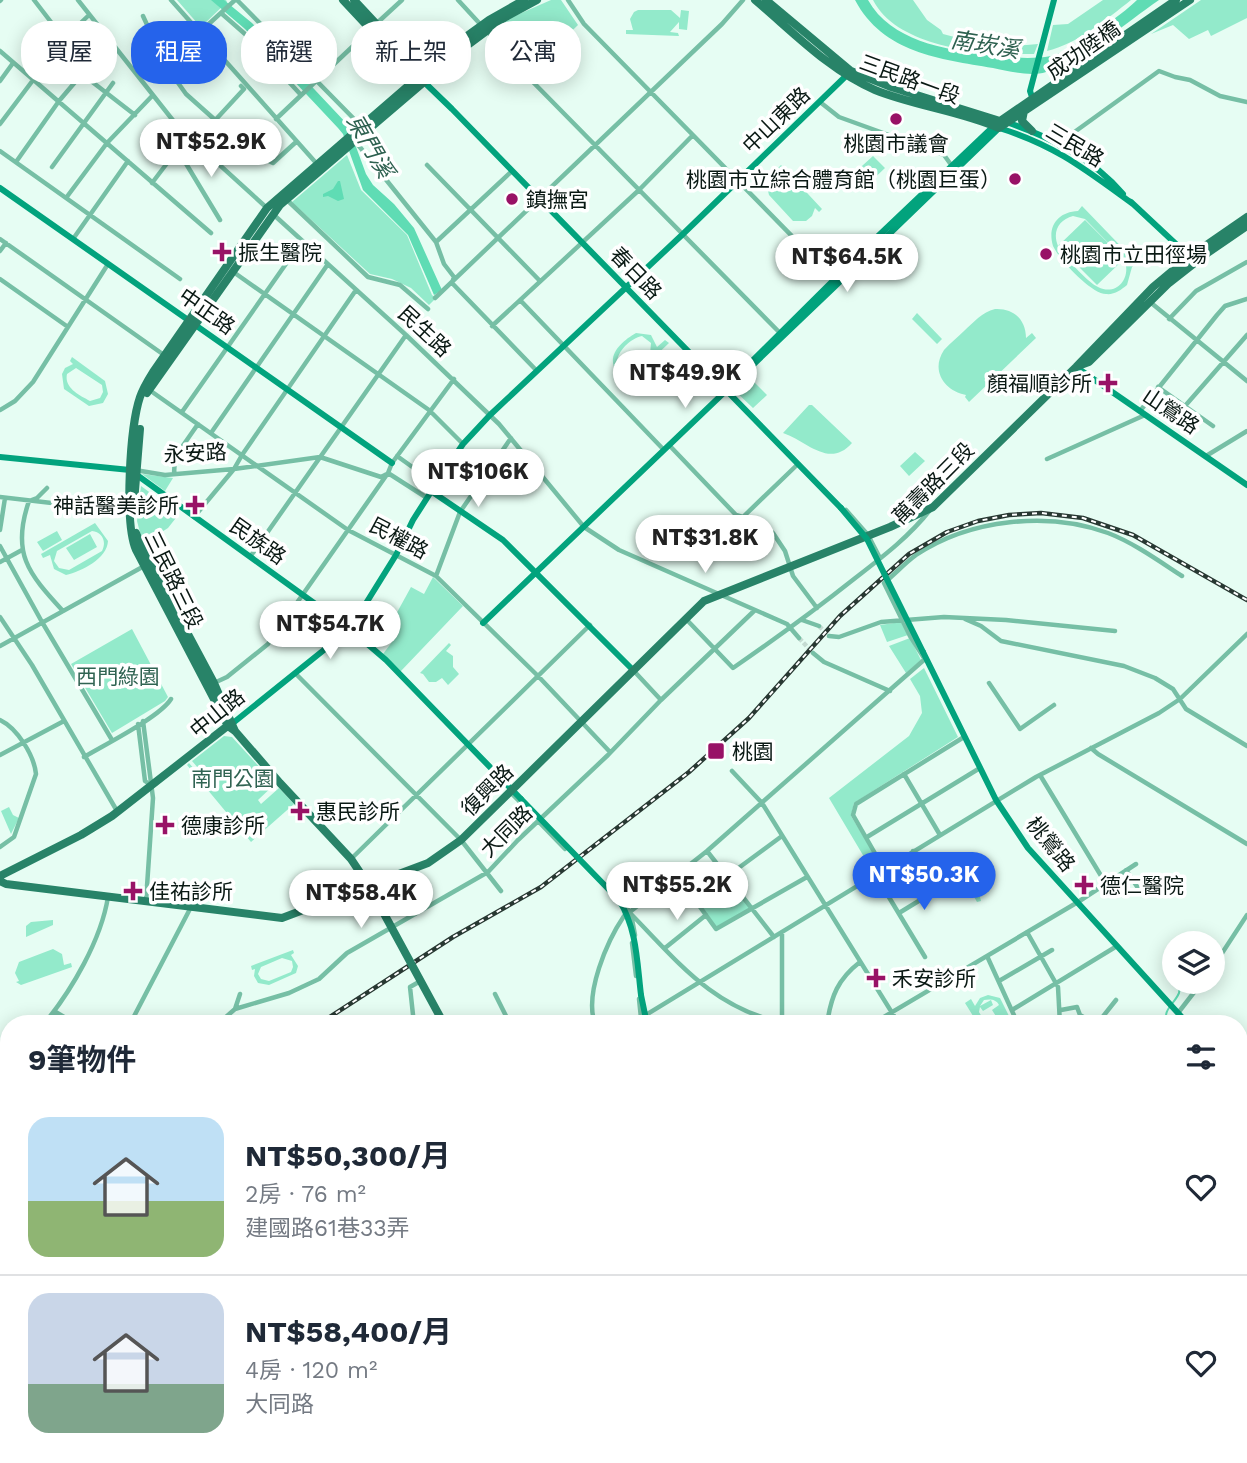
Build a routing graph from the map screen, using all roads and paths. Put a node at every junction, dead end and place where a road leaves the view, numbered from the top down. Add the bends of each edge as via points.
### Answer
1 (34, 0) edge
2 (78, 0) edge
3 (171, 0) edge
4 (236, 0) edge
5 (343, 0) edge
6 (354, 0) edge
7 (402, 0) edge
8 (458, 0) edge
9 (524, 0) edge
10 (537, 0) edge
11 (568, 0) edge
12 (743, 0) edge
13 (755, 0) edge
14 (766, 0) edge
15 (1054, 0) edge
16 (1177, 0) edge
17 (1190, 0) edge
18 (1169, 8) junction
19 (222, 12) junction
20 (89, 15) junction
21 (143, 16) dead end
22 (50, 21) edge
23 (83, 21) edge
24 (190, 21) edge
25 (212, 21) edge
26 (257, 21) edge
27 (366, 21) edge
28 (369, 21) edge
29 (379, 21) edge
30 (484, 28) junction
31 (471, 38) edge
32 (351, 47) edge
33 (0, 51) edge
34 (337, 60) edge
35 (13, 62) junction
36 (227, 63) edge
37 (21, 69) edge
38 (849, 73) junction
39 (0, 81) edge
40 (28, 84) edge
41 (38, 84) edge
42 (74, 84) edge
43 (95, 84) edge
44 (112, 84) edge
45 (312, 84) edge
46 (320, 84) edge
47 (414, 84) edge
48 (427, 84) edge
49 (241, 86) dead end
50 (106, 92) junction
51 (650, 92) junction
52 (303, 93) junction
53 (153, 96) junction
54 (1033, 101) junction
55 (59, 102) junction
56 (820, 102) junction
57 (1247, 102) edge
58 (1024, 111) junction
59 (135, 115) junction
60 (276, 118) junction
61 (83, 121) junction
62 (215, 121) junction
63 (0, 124) edge
64 (1000, 124) junction
65 (363, 129) junction
66 (1032, 131) junction
67 (693, 135) junction
68 (194, 142) junction
69 (297, 142) junction
70 (349, 142) junction
71 (107, 143) junction
72 (594, 145) junction
73 (1058, 147) junction
74 (0, 151) edge
75 (179, 152) junction
76 (128, 161) junction
77 (16, 162) junction
78 (317, 164) junction
79 (427, 165) dead end
80 (52, 167) dead end
81 (953, 169) junction
82 (512, 171) junction
83 (737, 181) junction
84 (152, 183) junction
85 (0, 188) edge
86 (639, 190) junction
87 (66, 198) junction
88 (538, 198) junction
89 (286, 199) junction
90 (470, 209) junction
91 (270, 211) junction
92 (90, 215) junction
93 (1247, 217) edge
94 (220, 220) dead end
95 (1247, 227) edge
96 (211, 233) dead end
97 (683, 234) junction
98 (498, 237) junction
99 (0, 239) edge
100 (73, 239) junction
101 (302, 241) junction
102 (436, 242) junction
103 (582, 242) junction
104 (5, 243) junction
105 (0, 251) edge
106 (1192, 259) junction
107 (229, 261) junction
108 (1247, 262) edge
109 (108, 264) junction
110 (328, 264) junction
111 (232, 271) junction
112 (0, 279) edge
113 (180, 279) dead end
114 (540, 281) junction
115 (836, 281) junction
116 (452, 283) junction
117 (626, 288) junction
118 (356, 290) junction
119 (264, 293) junction
120 (435, 298) dead end
121 (1247, 299) edge
122 (86, 300) junction
123 (520, 300) junction
124 (1149, 302) junction
125 (428, 309) dead end
126 (294, 314) junction
127 (1169, 318) junction
128 (192, 323) junction
129 (492, 326) junction
130 (68, 327) junction
131 (325, 335) junction
132 (406, 335) junction
133 (782, 335) junction
134 (1247, 335) edge
135 (1196, 339) junction
136 (565, 344) junction
137 (228, 347) junction
138 (164, 355) junction
139 (1224, 362) junction
140 (256, 367) junction
141 (1076, 367) junction
142 (536, 370) junction
143 (378, 373) junction
144 (454, 379) junction
145 (1247, 381) edge
146 (1158, 387) junction
147 (146, 388) junction
148 (287, 388) junction
149 (726, 391) junction
150 (511, 395) joint
151 (1185, 406) junction
152 (0, 410) edge
153 (429, 410) junction
154 (182, 412) junction
155 (1142, 413) junction
156 (490, 415) junction
157 (198, 424) junction
158 (341, 426) junction
159 (1213, 426) dead end
160 (1247, 431) edge
161 (211, 433) junction
162 (511, 438) junction
163 (463, 444) junction
164 (666, 447) junction
165 (242, 455) junction
166 (397, 456) junction
167 (0, 457) edge
168 (320, 457) junction
169 (1206, 457) junction
170 (1047, 459) dead end
171 (392, 463) junction
172 (798, 464) junction
173 (258, 465) junction
174 (234, 470) junction
175 (135, 472) junction
176 (388, 473) junction
177 (174, 474) junction
178 (436, 484) junction
179 (1247, 485) edge
180 (47, 488) dead end
181 (821, 489) junction
182 (296, 492) junction
183 (429, 495) junction
184 (3, 498) edge
185 (29, 501) junction
186 (933, 507) junction
187 (131, 512) junction
188 (460, 512) junction
189 (743, 517) junction
190 (194, 518) junction
191 (584, 527) junction
192 (0, 530) edge
193 (348, 530) junction
194 (866, 536) junction
195 (0, 546) edge
196 (22, 550) junction
197 (396, 555) junction
198 (250, 557) junction
199 (3, 560) edge
200 (878, 560) junction
201 (147, 564) junction
202 (790, 567) junction
203 (536, 573) junction
204 (436, 576) junction
205 (1182, 576) dead end
206 (890, 578) junction
207 (302, 594) junction
208 (718, 595) junction
209 (817, 608) junction
210 (63, 611) junction
211 (754, 611) junction
212 (906, 612) junction
213 (0, 617) edge
214 (901, 617) junction
215 (685, 619) junction
216 (965, 619) junction
217 (802, 620) junction
218 (909, 620) junction
219 (42, 622) junction
220 (483, 623) junction
221 (590, 625) junction
222 (820, 626) tunnel mouth
223 (790, 628) junction
224 (350, 629) junction
225 (1115, 631) dead end
226 (1247, 634) edge
227 (829, 636) dead end
228 (13, 638) junction
229 (799, 638) tunnel mouth
230 (0, 646) edge
231 (715, 649) junction
232 (813, 653) tunnel mouth
233 (924, 656) junction
234 (633, 670) junction
235 (294, 672) junction
236 (538, 676) junction
237 (989, 683) dead end
238 (210, 685) junction
239 (890, 691) junction
240 (171, 699) dead end
241 (1180, 699) junction
242 (661, 700) junction
243 (1054, 705) dead end
244 (0, 720) edge
245 (64, 721) junction
246 (141, 722) junction
247 (581, 723) junction
248 (232, 727) junction
249 (964, 737) junction
250 (112, 740) junction
251 (22, 743) junction
252 (468, 744) junction
253 (1247, 747) edge
254 (1091, 748) junction
255 (610, 752) junction
256 (0, 755) edge
257 (84, 757) junction
258 (980, 768) junction
259 (732, 771) dead end
260 (904, 774) junction
261 (1040, 775) junction
262 (152, 787) junction
263 (512, 790) junction
264 (416, 795) junction
265 (996, 800) junction
266 (762, 803) junction
267 (922, 803) junction
268 (118, 812) junction
269 (540, 819) junction
270 (940, 835) junction
271 (782, 836) junction
272 (867, 837) junction
273 (461, 840) junction
274 (1247, 844) edge
275 (0, 847) edge
276 (566, 847) dead end
277 (707, 851) junction
278 (913, 851) junction
279 (351, 859) junction
280 (582, 859) dead end
281 (975, 863) dead end
282 (1136, 864) dead end
283 (884, 869) junction
284 (1126, 870) junction
285 (488, 872) junction
286 (875, 874) junction
287 (727, 876) junction
288 (807, 877) junction
289 (0, 878) edge
290 (1105, 884) junction
291 (369, 886) junction
292 (1138, 888) dead end
293 (935, 890) junction
294 (500, 891) dead end
295 (108, 896) junction
296 (146, 901) junction
297 (1078, 902) junction
298 (191, 906) junction
299 (826, 906) junction
300 (752, 909) junction
301 (899, 913) junction
302 (631, 914) junction
303 (706, 915) junction
304 (1247, 915) edge
305 (624, 916) junction
306 (1027, 932) junction
307 (782, 933) junction
308 (774, 937) junction
309 (1117, 946) junction
310 (665, 948) junction
311 (1225, 949) edge
312 (1052, 950) dead end
313 (1041, 956) junction
314 (925, 957) dead end
315 (988, 957) junction
316 (860, 962) junction
317 (999, 981) junction
318 (417, 983) dead end
319 (699, 983) junction
320 (1056, 984) junction
321 (240, 994) dead end
322 (495, 994) dead end
323 (1193, 994) edge
324 (1116, 1000) dead end
325 (235, 1009) junction
326 (1012, 1010) junction
327 (1061, 1010) junction
328 (892, 1011) junction
329 (54, 1012) junction
330 (1178, 1013) joint
331 (52, 1015) edge
332 (60, 1015) edge
333 (135, 1015) edge
334 (228, 1015) edge
335 (413, 1015) edge
336 (439, 1015) edge
337 (506, 1015) edge
338 (593, 1015) edge
339 (644, 1015) edge
340 (644, 1015) edge
341 (645, 1015) edge
342 (650, 1015) edge
343 (755, 1015) edge
344 (783, 1015) edge
345 (829, 1015) edge
346 (886, 1015) edge
347 (894, 1015) edge
348 (1014, 1015) edge
349 (1061, 1015) edge
350 (1080, 1015) edge
351 (1104, 1015) edge

1 - 22 street
2 - 20 street, 民生路
3 - 24 street
4 - 19 street
4 - 26 street
5 - 27 main road, 春日路
6 - 28 main road, 春日路
7 - 29 street
8 - 30 street
9 - 30 main road
10 - 30 main road
11 - 51 street via 584,24
12 - 51 street
13 - 38 main road, 三民路一段
14 - 38 main road, 三民路一段
15 - 54 street via 1032,82
16 - 18 main road
17 - 18 main road
18 - 54 main road, 成功陸橋
19 - 25 street
19 - 52 street
20 - 23 street
20 - 53 street, 民生路
21 - 62 street via 175,80
30 - 31 main road
30 - 72 street
32 - 34 street
33 - 35 street
35 - 37 street
35 - 39 street
36 - 60 street
38 - 56 street, 中山東路
38 - 64 main road, 三民路一段
40 - 63 street
41 - 55 street
42 - 55 street
43 - 50 street
44 - 50 street
45 - 52 street
46 - 65 street
47 - 65 main road
48 - 82 street, 春日路
49 - 62 street via 244,89
50 - 59 street
50 - 61 street
51 - 67 street
51 - 72 street
52 - 60 street
53 - 59 street
53 - 68 street, 民生路
54 - 58 main road
54 - 64 main road
55 - 61 street
55 - 77 street
56 - 81 street via 839,117 944,155
56 - 83 street, 中山東路
57 - 73 street via 1159,71
58 - 64 main road
58 - 66 main road via 1022,121
59 - 71 street
60 - 69 street
61 - 71 street
61 - 80 street
62 - 68 street
62 - 69 street via 252,153 274,163
64 - 66 street, 三民路
64 - 73 street, 三民路
64 - 81 street
65 - 70 main road
66 - 73 street, 三民路
67 - 83 street
67 - 86 street
68 - 75 street
68 - 91 street, 民生路
69 - 78 street
70 - 78 main road
70 - 89 main road
70 - 102 street
71 - 76 street
71 - 87 street
72 - 86 street
72 - 88 street
73 - 106 street, 三民路 via 1103,173
74 - 77 street
75 - 84 street
75 - 94 street
76 - 84 street
76 - 92 street
77 - 87 street
78 - 91 main road
79 - 90 street
81 - 115 street
82 - 88 street, 春日路
82 - 90 street
83 - 97 street, 中山東路
83 - 115 street
84 - 96 street
85 - 100 street, 中正路
86 - 97 street
86 - 103 street
87 - 92 street
88 - 98 street
88 - 103 street, 春日路
89 - 91 main road
89 - 125 street via 368,277 400,285
90 - 98 street
90 - 102 street
91 - 101 street, 民生路
91 - 107 main road
91 - 111 main road
92 - 100 street
92 - 113 street
93 - 106 main road
95 - 106 main road
97 - 117 street, 中山東路
97 - 133 street
98 - 114 street
98 - 116 street
99 - 104 street
100 - 109 street, 中正路
101 - 110 street, 民生路
101 - 119 street
102 - 116 street via 454,277
103 - 114 street
103 - 117 street, 春日路
104 - 105 street
104 - 122 street
106 - 124 main road
106 - 141 main road via 1143,297
107 - 111 street
107 - 128 main road
108 - 127 street via 1196,291
109 - 122 street
109 - 128 street, 中正路
110 - 118 street, 民生路
110 - 126 street
111 - 119 street
111 - 128 main road
112 - 130 street
114 - 123 street
115 - 133 street
116 - 120 street
116 - 129 street
117 - 136 street, 中山東路
117 - 149 street, 春日路
118 - 131 street
118 - 132 street, 民生路
119 - 126 street
119 - 137 street
121 - 135 street via 1226,306
122 - 130 street
122 - 138 street
123 - 129 street
123 - 136 street
124 - 127 street
124 - 141 main road via 1089,362
126 - 131 street
126 - 140 street
127 - 135 street
128 - 137 street, 中正路
128 - 138 main road, 三民路三段
128 - 147 main road, 三民路三段
129 - 142 street
130 - 152 street via 24,394
131 - 143 street
131 - 148 street
132 - 143 street
132 - 144 street, 民生路
133 - 149 street
134 - 139 street
135 - 139 street
135 - 146 street
136 - 142 street, 中山東路
136 - 164 street
137 - 140 street, 中正路
137 - 154 street
138 - 147 main road, 三民路三段
139 - 145 street
139 - 151 street
140 - 148 street, 中正路
140 - 161 street
141 - 155 street, 山鶯路
141 - 186 main road, 萬壽路三段
142 - 150 street, 中山東路
143 - 153 street
143 - 158 street
144 - 153 street
144 - 156 street, 民生路
146 - 151 street
146 - 155 street
147 - 154 street, 民權路
147 - 175 main road, 三民路三段
148 - 158 street, 中正路
148 - 165 street
149 - 164 street
149 - 172 street, 春日路
150 - 156 street, 中山路
151 - 159 street
153 - 163 street
153 - 166 street
154 - 157 street, 民權路
155 - 169 street, 山鶯路
155 - 170 street
156 - 162 street, 民生路
156 - 163 street, 中山路
157 - 161 street, 民權路
157 - 177 street via 175,457
158 - 168 street
158 - 171 street, 中正路
160 - 169 street
161 - 165 street, 民權路
162 - 188 street
162 - 191 street, 民生路
163 - 178 street, 中山路
164 - 189 street
164 - 191 street
165 - 173 street, 民權路
165 - 174 street
166 - 171 street
166 - 178 street
167 - 175 street, 永安路
168 - 173 street, 永安路
168 - 176 street, 永安路 via 381,477
168 - 182 street
169 - 179 street, 山鶯路
171 - 176 street
172 - 181 street, 春日路
172 - 189 street
173 - 174 street, 永安路
173 - 182 street, 民權路
174 - 177 street, 永安路
174 - 190 street
175 - 177 street, 永安路
175 - 187 main road, 三民路三段
175 - 190 street, 民族路
176 - 183 street
176 - 193 street
178 - 183 street, 中山路
180 - 185 street
181 - 194 street, 春日路
181 - 233 street, 春日路, bridge via 867,539
182 - 193 street, 民權路
182 - 198 street
183 - 188 street
183 - 197 street, 中山路
184 - 185 street
184 - 192 street
185 - 187 street
185 - 196 street via 20,534
186 - 194 main road, 復興路
186 - 200 street, 萬壽路三段
187 - 201 main road, 三民路三段 via 132,542
188 - 203 street via 503,540
188 - 204 street
189 - 202 street via 774,533
190 - 198 street, 民族路
191 - 203 street
191 - 208 street, 民生路 via 619,550
193 - 197 street, 民權路
193 - 207 street
194 - 200 street, 春日路
194 - 202 main road, 復興路
195 - 199 street
196 - 199 street
196 - 210 street via 36,579
197 - 204 street, 民權路
197 - 224 street, 中山路
198 - 207 street, 民族路
199 - 219 street
200 - 209 street, 萬壽路三段
201 - 210 street
201 - 238 main road, 三民路三段
202 - 208 main road, 復興路
202 - 209 street
203 - 220 street
203 - 221 street
204 - 220 street, 民權路
205 - 206 street via 1121,540 1088,527 1025,521 967,532 924,551
206 - 212 street, 桃鶯路
206 - 214 street, 桃鶯路 via 884,583
207 - 224 street, 民族路
207 - 238 street via 268,644
208 - 211 street, 民生路
208 - 215 main road, 復興路
209 - 217 street, 萬壽路三段
210 - 219 street
211 - 223 street, 民生路
211 - 231 street, 大同路
212 - 214 street
212 - 218 street, 桃鶯路
213 - 228 street
214 - 218 street
214 - 227 street via 839,637
214 - 233 street, 桃鶯路
215 - 231 street
215 - 234 main road, 復興路
216 - 218 street
216 - 225 street
216 - 241 street via 1001,641 1124,666 1155,678
217 - 222 street
217 - 223 street
218 - 233 street, 桃鶯路
219 - 228 street
219 - 250 street
220 - 236 street, 民權路
221 - 234 street
221 - 236 street
223 - 229 street
223 - 231 street via 733,668
224 - 235 street, 中山路
224 - 252 street, 民族路
226 - 241 street
228 - 230 street
228 - 245 street
231 - 242 street, 大同路
232 - 239 street
233 - 239 street
233 - 249 street, 桃鶯路
234 - 242 street
234 - 247 main road, 復興路
235 - 248 street, 中山路
235 - 264 street
236 - 247 street, 民權路
236 - 252 street
237 - 243 street via 1020,729
238 - 248 main road, 三民路三段
239 - 266 street
240 - 246 street
241 - 253 street via 1186,709
241 - 254 street
242 - 255 street, 大同路
244 - 251 street
245 - 251 street
245 - 257 street
246 - 250 street
246 - 262 street via 145,781
247 - 255 street, 民權路
247 - 263 main road, 復興路
248 - 262 main road, 中山路
248 - 279 main road, 三民路三段
249 - 258 street, 桃鶯路
249 - 260 street
250 - 257 street
251 - 256 street
251 - 275 street via 35,766 33,786 14,838
252 - 263 street, 民族路
252 - 264 street
254 - 261 street
254 - 274 street
255 - 269 street, 大同路
257 - 268 street
258 - 265 street, 桃鶯路
258 - 267 street
259 - 266 street
260 - 267 street
260 - 272 street via 856,804 853,816
261 - 265 street
261 - 290 street
262 - 268 main road, 中山路
262 - 296 street
263 - 269 street, 民族路
263 - 273 main road, 復興路
263 - 339 street, 民族路, bridge via 625,910 634,938
264 - 273 street
264 - 279 street
265 - 270 street
265 - 297 street, 桃鶯路 via 1028,848
266 - 271 street
266 - 277 street
267 - 270 street
267 - 272 street
268 - 289 main road, 中山路
269 - 276 street, 民族路
269 - 285 street, 大同路
270 - 278 street
271 - 287 street
271 - 288 street
272 - 283 street
273 - 285 street
273 - 291 main road, 復興路 via 428,863
277 - 287 street
277 - 302 street
278 - 283 street
278 - 293 street
279 - 291 main road, 三民路三段
280 - 302 street
281 - 293 street
282 - 284 street
283 - 286 street
284 - 290 street
284 - 292 street
285 - 294 street
285 - 325 street, 大同路 via 347,953 319,979
286 - 299 street
286 - 301 street
287 - 300 street
287 - 303 street via 695,900
288 - 299 street
288 - 300 street
289 - 295 main road, 復興路 via 6,884
290 - 297 street
291 - 298 main road, 復興路 via 282,918
291 - 336 main road, 三民路三段, bridge
293 - 301 street
295 - 296 main road, 復興路
295 - 329 street via 104,920
296 - 298 main road, 復興路
297 - 306 street
297 - 309 street, 桃鶯路
298 - 333 street
299 - 307 street
299 - 316 street
300 - 303 street via 716,929
300 - 308 street
301 - 314 street
302 - 305 street
302 - 310 street
302 - 341 street
303 - 310 street
304 - 311 street
305 - 338 street via 602,961
305 - 340 street
306 - 313 street
306 - 315 street
307 - 308 street
307 - 344 street
308 - 319 street
309 - 320 street
309 - 330 street, 桃鶯路
310 - 319 street
312 - 313 street
313 - 317 street
313 - 320 street
315 - 317 street
315 - 328 street
316 - 328 street
316 - 345 street via 833,991
317 - 326 street
318 - 335 street via 410,987
319 - 342 street
319 - 343 street
320 - 326 street
320 - 327 street
321 - 325 street
322 - 337 street
323 - 330 street
324 - 351 street
325 - 334 street
326 - 348 street
327 - 349 street
327 - 350 street via 1077,1007
328 - 346 street
328 - 347 street
329 - 331 street
329 - 332 street

